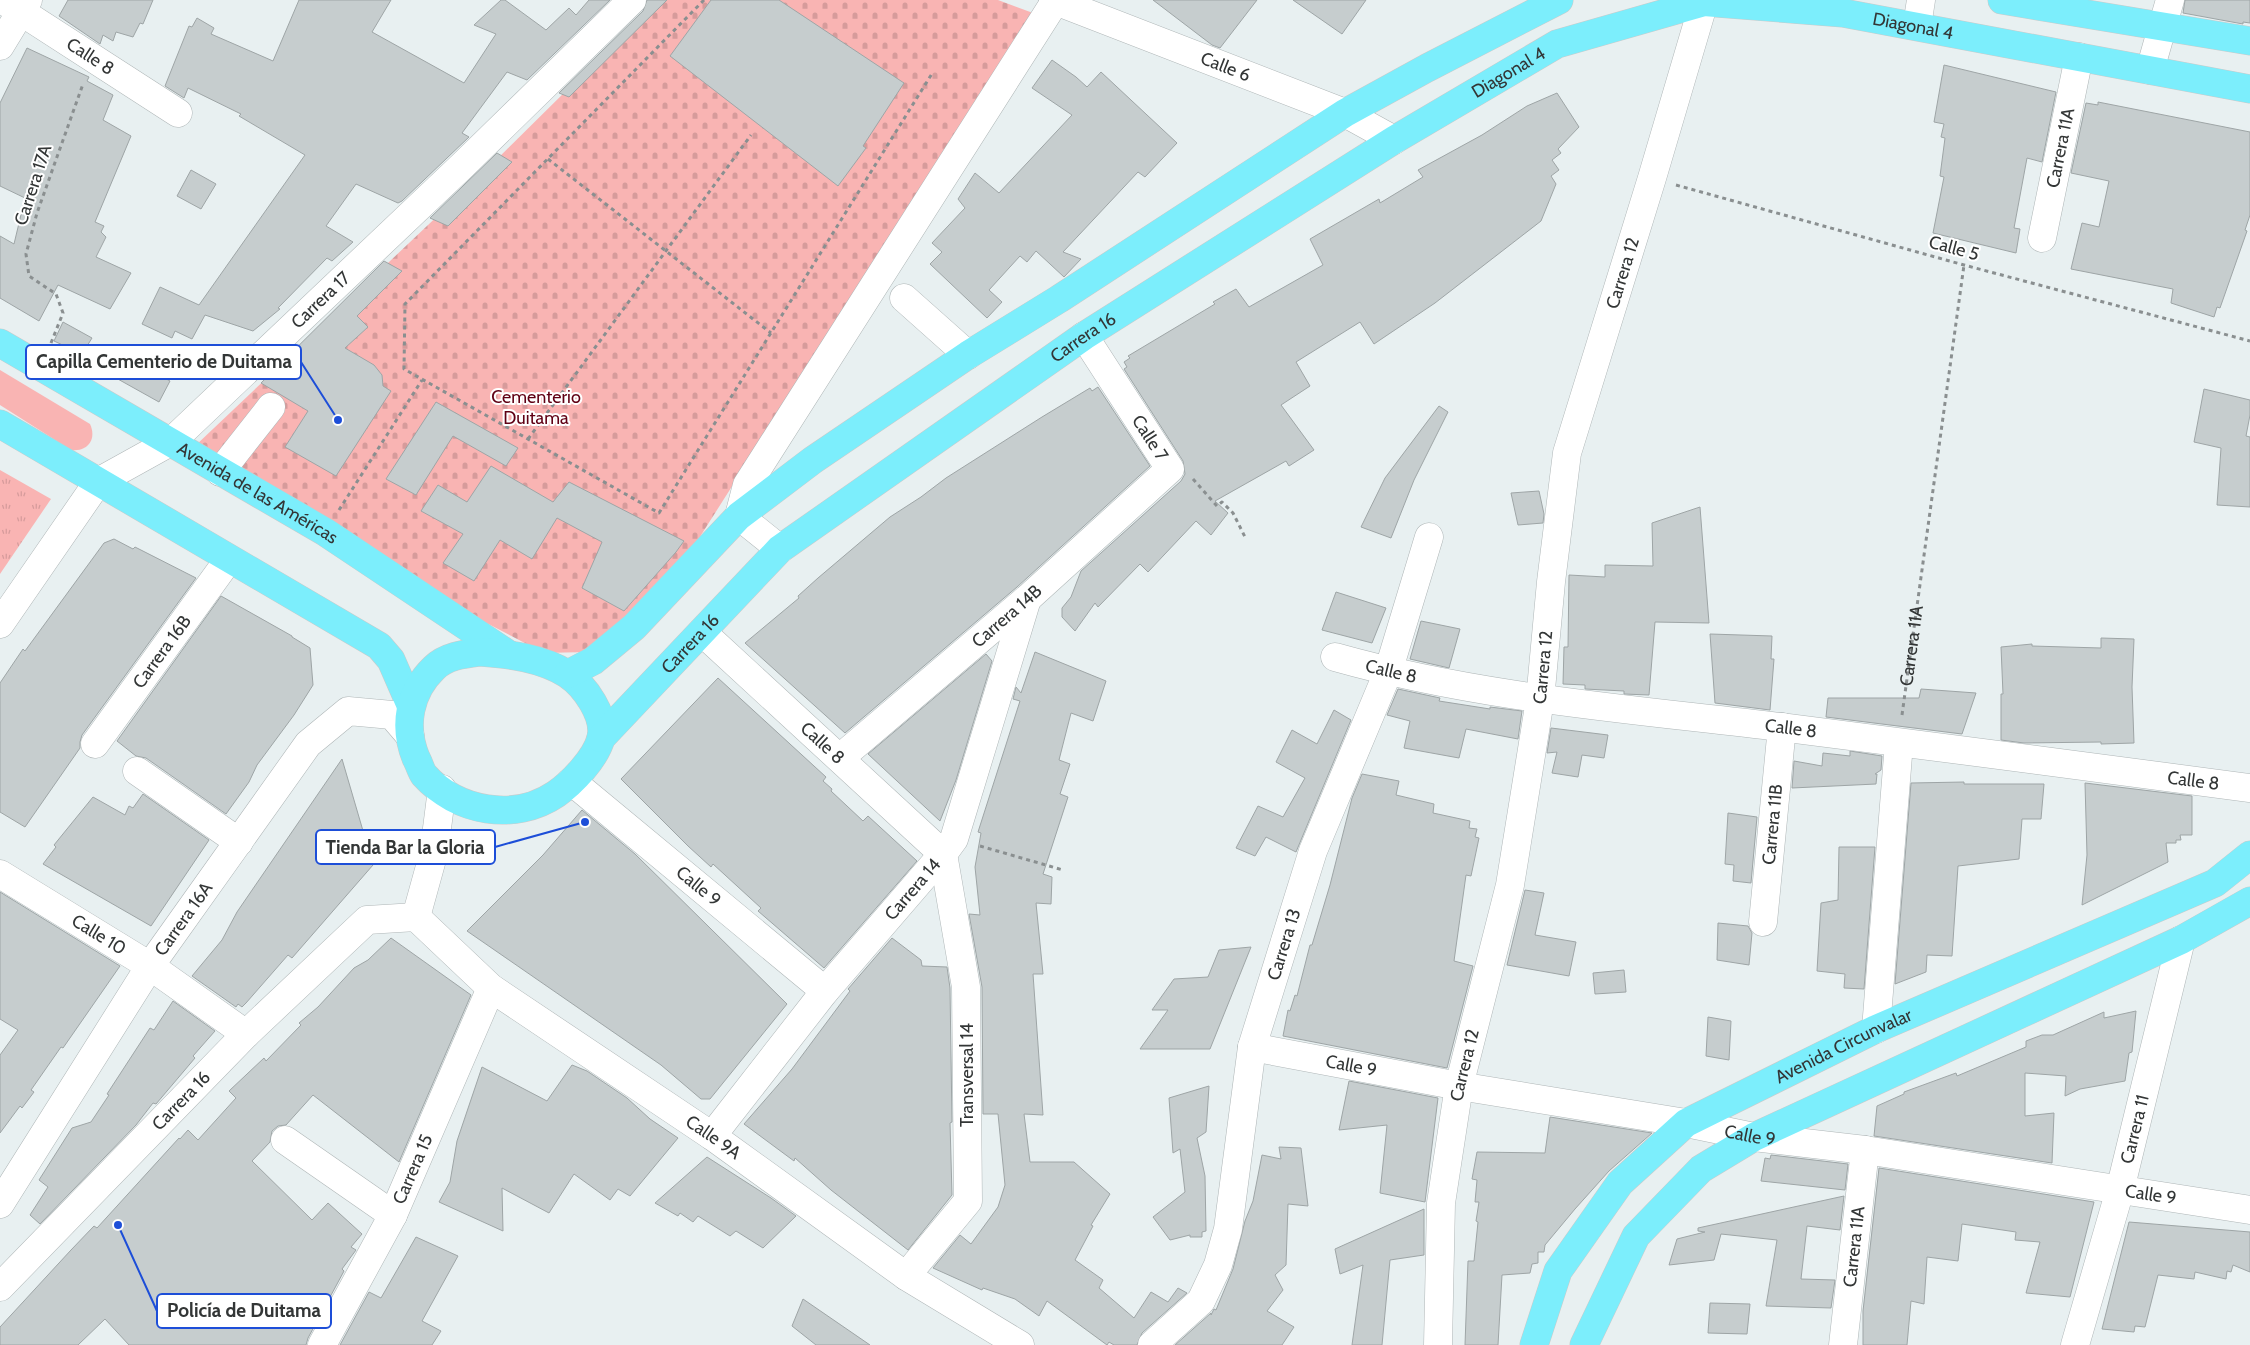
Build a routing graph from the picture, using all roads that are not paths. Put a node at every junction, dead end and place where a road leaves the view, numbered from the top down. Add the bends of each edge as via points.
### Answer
1 (632, 0) edge
2 (1055, 0) edge
3 (1559, 0) edge
4 (1921, 0) edge
5 (2002, 0) edge
6 (2170, 0) edge
7 (1704, 2) junction
8 (18, 4) edge
9 (1092, 6) edge
10 (1917, 26) junction
11 (2163, 28) junction
12 (2250, 41) edge
13 (0, 46) edge
14 (2079, 57) junction
15 (2150, 70) junction
16 (2250, 89) edge
17 (178, 113) dead end
18 (1345, 113) junction
19 (1394, 140) junction
20 (2042, 238) dead end
21 (904, 298) dead end
22 (1084, 336) junction
23 (0, 343) edge
24 (968, 355) junction
25 (271, 407) dead end
26 (0, 424) edge
27 (172, 441) junction
28 (1170, 469) joint
29 (220, 472) junction
30 (98, 482) junction
31 (739, 516) junction
32 (1429, 537) dead end
33 (780, 549) junction
34 (229, 559) junction
35 (1027, 599) junction
36 (0, 624) edge
37 (702, 632) junction
38 (508, 654) junction
39 (1335, 657) dead end
40 (1388, 672) junction
41 (568, 674) junction
42 (1540, 700) junction
43 (410, 706) junction
44 (1782, 727) junction
45 (410, 736) junction
46 (601, 738) junction
47 (1898, 743) junction
48 (95, 744) dead end
49 (840, 758) junction
50 (137, 771) dead end
51 (570, 783) junction
52 (2250, 788) edge
53 (442, 789) junction
54 (239, 842) junction
55 (948, 846) junction
56 (2250, 855) edge
57 (0, 874) edge
58 (2250, 901) edge
59 (416, 917) junction
60 (1763, 922) dead end
61 (2181, 940) junction
62 (150, 966) junction
63 (491, 988) junction
64 (825, 991) junction
65 (1876, 1029) junction
66 (246, 1034) junction
67 (1252, 1047) junction
68 (1459, 1086) junction
69 (1686, 1122) junction
70 (712, 1136) junction
71 (1754, 1137) junction
72 (285, 1140) dead end
73 (1865, 1150) junction
74 (2120, 1190) junction
75 (0, 1204) edge
76 (2250, 1210) edge
77 (393, 1216) junction
78 (906, 1276) junction
79 (0, 1287) edge
80 (322, 1345) edge
81 (1020, 1345) edge
82 (1152, 1345) edge
83 (1438, 1345) edge
84 (1534, 1345) edge
85 (1584, 1345) edge
86 (1843, 1345) edge
87 (2075, 1345) edge

1 - 27 street, Carrera 17
2 - 9 street, Calle 6
2 - 31 street via 747,484
3 - 18 main road
4 - 10 street
5 - 11 main road
6 - 11 street
7 - 10 main road, Diagonal 4 via 1843,14
7 - 19 main road, Diagonal 4 via 1557,44
7 - 42 street, Carrera 12 via 1567,453
8 - 13 street
8 - 17 street, Calle 8
9 - 18 street, Calle 6
10 - 14 main road, Diagonal 4
11 - 12 main road
11 - 15 street
14 - 15 main road, Diagonal 4
14 - 20 street, Carrera 11A
15 - 16 main road, Diagonal 4
18 - 19 street, Calle 6
18 - 24 main road
19 - 22 main road, Carrera 16
21 - 24 street
22 - 28 street, Calle 7
22 - 33 main road, Carrera 16
23 - 27 main road, Avenida de las Américas
24 - 31 main road via 813,460
25 - 29 street
26 - 30 main road
27 - 29 main road, Avenida de las Américas
27 - 30 street, Carrera 17
28 - 35 street, Carrera 14B
29 - 38 main road, Avenida de las Américas via 325,532
30 - 34 main road
30 - 36 street, Carrera 17
31 - 33 street
31 - 41 main road via 634,628 594,661
32 - 40 street, Carrera 13
33 - 37 main road, Carrera 16
34 - 43 main road via 379,646 391,660
34 - 48 street, Carrera 16B
35 - 49 street, Carrera 14B
35 - 55 street, Carrera 14
37 - 46 main road, Carrera 16
37 - 49 street, Calle 8
38 - 41 main road
38 - 43 main road via 480,652 454,656 435,667 417,689
39 - 40 street, Calle 8
40 - 42 street, Calle 8
40 - 67 street, Carrera 13 via 1313,851
41 - 46 main road via 595,705
42 - 44 street, Calle 8
42 - 68 street, Carrera 12 via 1510,885
43 - 45 main road
44 - 47 street, Calle 8
44 - 60 street, Carrera 11B
45 - 53 main road via 423,774
45 - 54 street, Carrera 16A via 392,715 348,711 308,744
46 - 51 main road via 586,765
47 - 52 street, Calle 8
47 - 65 street
49 - 55 street, Calle 8
50 - 54 street
51 - 53 main road via 538,802 501,811 478,808
51 - 64 street, Calle 9
53 - 59 street via 434,852
54 - 62 street, Carrera 16A
55 - 64 street, Carrera 14
55 - 78 street, Transversal 14 via 966,987 968,1200
56 - 65 main road, Avenida Circunvalar via 2215,883
57 - 62 street, Calle 10
58 - 61 main road
59 - 63 street, Calle 9A
59 - 66 street, Carrera 16 via 367,920
61 - 71 main road
61 - 74 street, Carrera 11
62 - 66 street, Calle 10
62 - 75 street, Carrera 16A
63 - 70 street, Calle 9A
63 - 77 street, Carrera 15
64 - 70 street, Carrera 14
65 - 69 main road, Avenida Circunvalar
66 - 79 street, Carrera 16
67 - 68 street, Calle 9
67 - 82 street, Carrera 13 via 1228,1229 1218,1265 1201,1301
68 - 69 street, Calle 9
68 - 83 street, Carrera 12 via 1442,1203
69 - 71 street, Calle 9
69 - 84 main road, Avenida Circunvalar via 1620,1183 1558,1271
70 - 78 street, Calle 9A
71 - 73 street, Calle 9
71 - 85 main road via 1701,1169 1636,1236
72 - 77 street
73 - 74 street, Calle 9
73 - 86 street, Carrera 11A
74 - 76 street, Calle 9
74 - 87 street, Carrera 11
77 - 80 street, Carrera 15
78 - 81 street, Calle 9A

